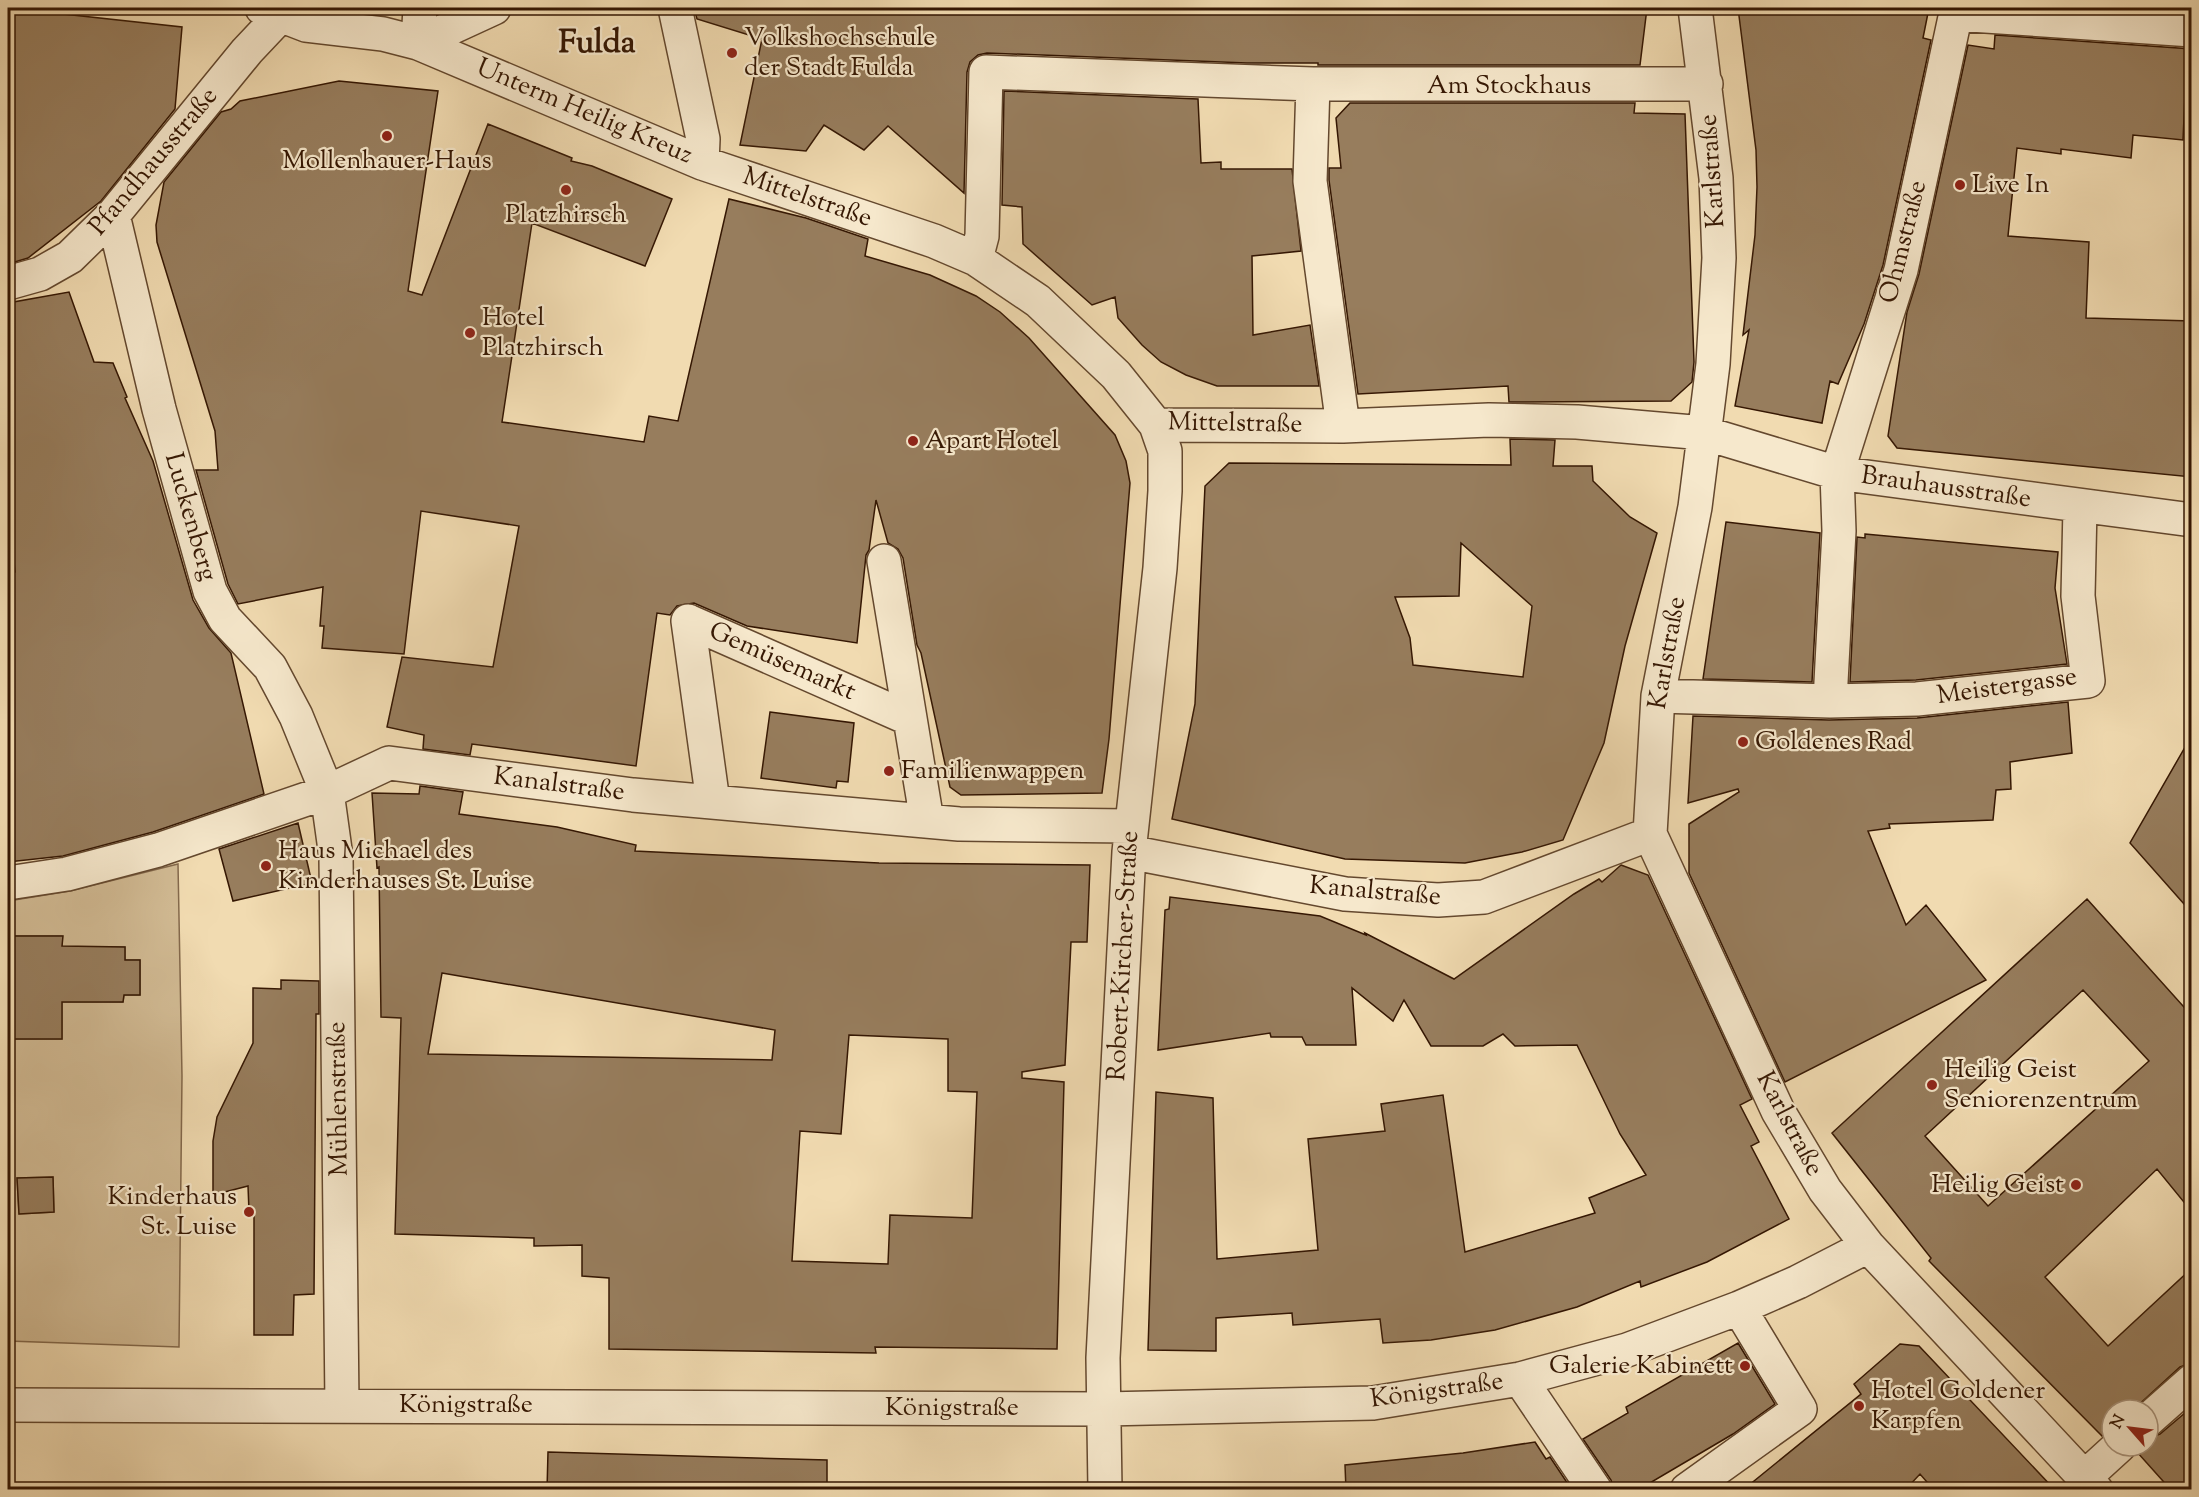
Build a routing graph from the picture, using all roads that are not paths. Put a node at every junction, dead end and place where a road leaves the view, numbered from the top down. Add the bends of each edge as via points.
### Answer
1 (420, 8) edge
2 (494, 8) edge
3 (675, 8) edge
4 (1695, 8) edge
5 (272, 11) edge
6 (1956, 11) edge
7 (2192, 30) edge
8 (418, 43) junction
9 (1313, 84) junction
10 (1706, 84) junction
11 (702, 163) junction
12 (113, 215) junction
13 (976, 259) junction
14 (8, 284) edge
15 (1156, 425) junction
16 (1343, 426) junction
17 (1704, 433) junction
18 (1837, 473) junction
19 (2080, 507) junction
20 (2192, 520) edge
21 (884, 561) dead end
22 (1658, 696) junction
23 (1830, 701) junction
24 (910, 719) junction
25 (327, 792) junction
26 (713, 802) junction
27 (927, 821) junction
28 (1650, 834) junction
29 (1130, 839) junction
30 (8, 883) edge
31 (1868, 1246) junction
32 (1739, 1308) junction
33 (1520, 1379) junction
34 (2192, 1381) edge
35 (8, 1405) edge
36 (342, 1405) junction
37 (1105, 1409) junction
38 (2160, 1409) edge
39 (2110, 1458) edge
40 (2090, 1483) edge
41 (1105, 1490) edge
42 (1595, 1490) edge
43 (1687, 1490) edge

1 - 8 street
2 - 8 street, Unterm Heilig Kreuz
3 - 11 street, Unterm Heilig Kreuz via 703,139
4 - 10 street, Karlstraße
5 - 8 street, Unterm Heilig Kreuz via 306,25 383,34
5 - 12 street, Pfandhausstraße via 247,51
6 - 7 street
6 - 18 street, Ohmstraße via 1901,270
8 - 11 street, Unterm Heilig Kreuz
9 - 10 street, Am Stockhaus
9 - 13 street, Am Stockhaus via 986,72 982,237
9 - 16 street via 1310,181
10 - 17 street, Karlstraße via 1719,258 1713,364
11 - 13 street, Mittelstraße via 934,241
12 - 14 street, Pfandhausstraße via 70,257 40,274
12 - 25 street, Luckenberg via 159,409 210,591 225,619 270,667 296,716
13 - 15 street, Mittelstraße via 1038,301 1116,375
15 - 16 street, Mittelstraße
15 - 29 street, Robert-Kircher-Straße via 1165,451 1160,567
16 - 17 street, Mittelstraße via 1489,420
17 - 18 street, Brauhausstraße
17 - 22 street, Karlstraße via 1695,507
18 - 19 street, Brauhausstraße
18 - 23 street via 1839,531
19 - 20 street, Brauhausstraße
19 - 23 street, Meistergasse via 2078,596 2088,681 1974,695
21 - 24 street
22 - 23 street, Meistergasse
22 - 28 street, Karlstraße
24 - 26 street, Gemüsemarkt via 688,621
24 - 27 street
25 - 26 street, Kanalstraße via 389,763
25 - 30 street, Kanalstraße via 158,850 67,874
25 - 36 street, Mühlenstraße via 336,857
26 - 27 street, Kanalstraße
27 - 29 street, Kanalstraße
28 - 29 street, Kanalstraße via 1484,897 1438,900 1345,894
28 - 31 street, Karlstraße via 1791,1136 1825,1190
29 - 37 street, Robert-Kircher-Straße via 1103,1358
31 - 32 street, Königstraße
31 - 40 street, Karlstraße
32 - 33 street, Königstraße via 1627,1350
32 - 43 street via 1800,1409
33 - 37 street, Königstraße via 1373,1403
33 - 42 street
34 - 38 street
35 - 36 street, Königstraße
36 - 37 street, Königstraße
37 - 41 street, Robert-Kircher-Straße
39 - 40 street

